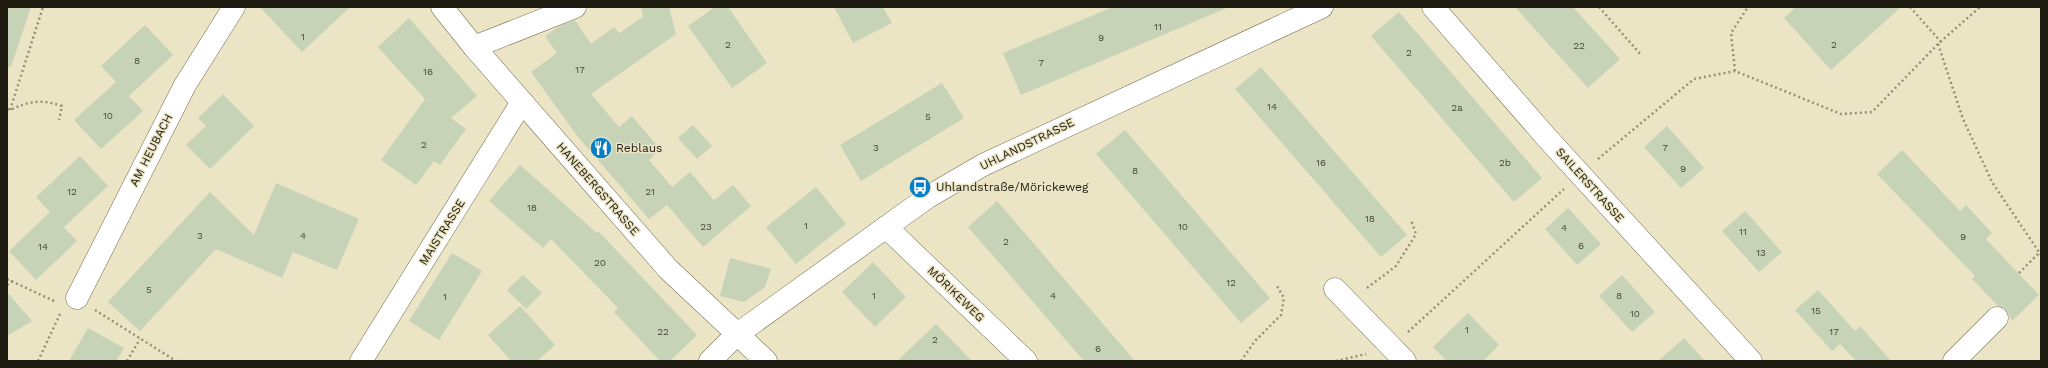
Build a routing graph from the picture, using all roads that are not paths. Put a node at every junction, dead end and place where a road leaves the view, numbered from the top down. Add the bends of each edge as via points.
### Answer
1 (234, 7) edge
2 (442, 7) edge
3 (575, 7) edge
4 (1322, 7) edge
5 (1433, 7) edge
6 (474, 47) junction
7 (522, 102) junction
8 (886, 227) junction
9 (1335, 289) dead end
10 (70, 302) road end
11 (1996, 318) dead end
12 (736, 335) junction
13 (1398, 354) edge
14 (360, 361) edge
15 (710, 361) edge
16 (766, 361) edge
17 (1026, 361) edge
18 (1751, 361) edge
19 (1954, 361) edge

1 - 10 street, AM HEUBACH via 185,85
2 - 6 street, HANEBERGSTRASSE
3 - 6 street
4 - 8 street, UHLANDSTRASSE via 983,165 928,197
5 - 18 street, SAILERSTRASSE via 1580,174
6 - 7 street, HANEBERGSTRASSE
7 - 12 street, HANEBERGSTRASSE via 668,269
7 - 14 street, MAISTRASSE
8 - 12 street, UHLANDSTRASSE
8 - 17 street, MÖRIKEWEG
9 - 13 street
11 - 19 street
12 - 15 street, UHLANDSTRASSE
12 - 16 street, HANEBERGSTRASSE

